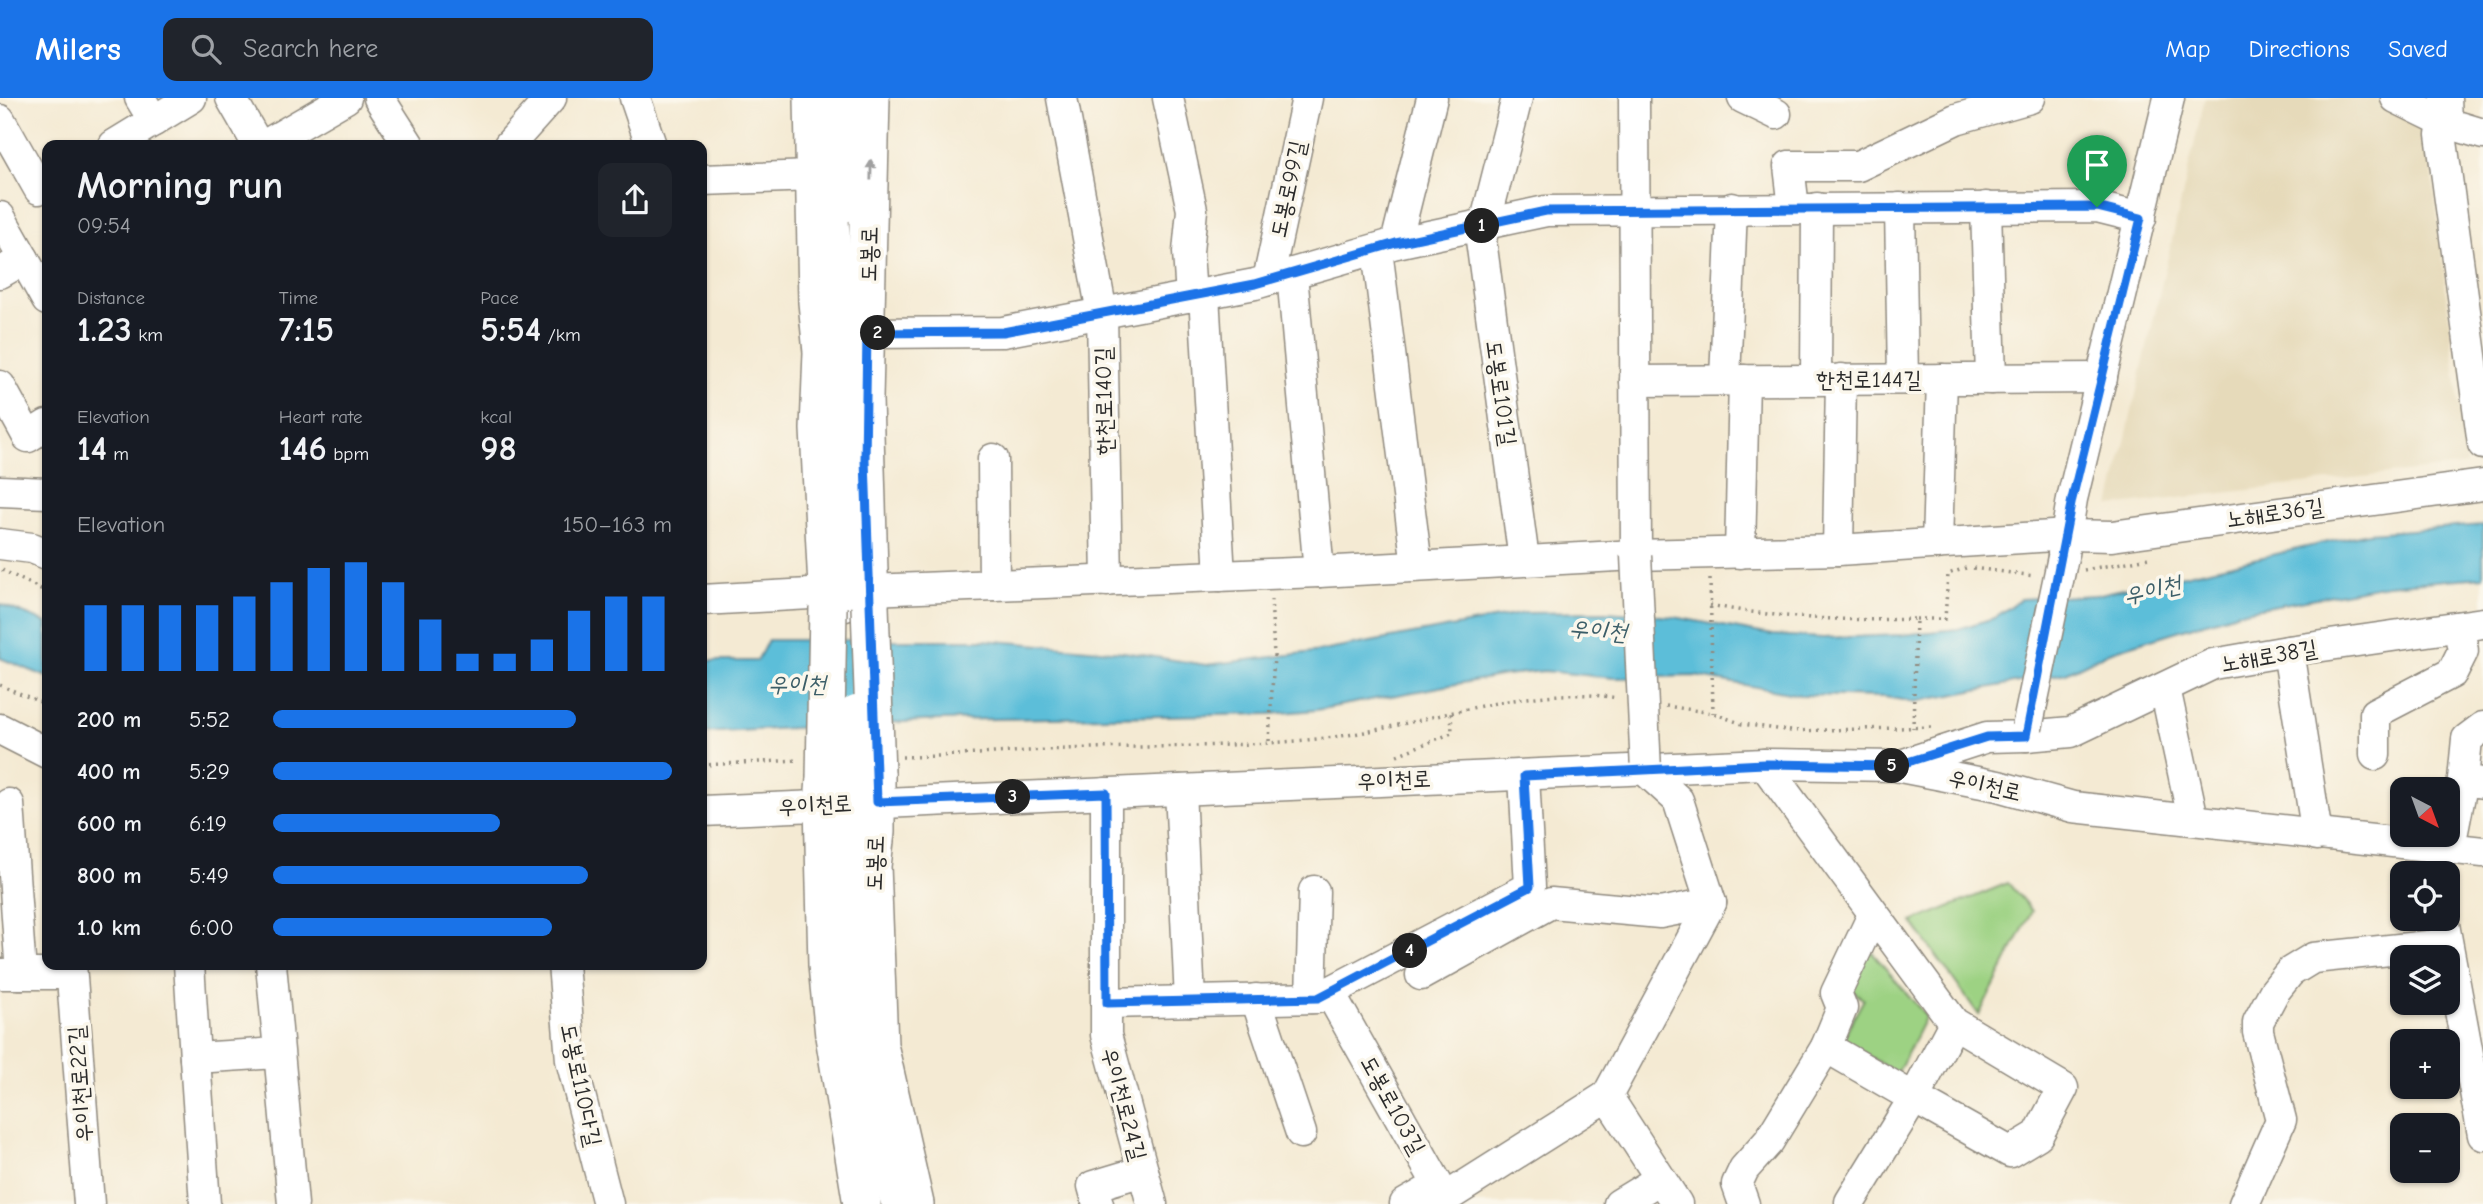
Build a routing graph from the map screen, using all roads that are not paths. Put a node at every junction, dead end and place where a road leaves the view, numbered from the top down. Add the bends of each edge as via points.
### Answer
1 (191, 98) edge
2 (231, 98) edge
3 (346, 98) edge
4 (379, 98) edge
5 (551, 98) edge
6 (635, 98) edge
7 (813, 98) edge
8 (827, 98) edge
9 (843, 98) edge
10 (871, 98) edge
11 (1062, 98) edge
12 (1168, 98) edge
13 (1307, 98) edge
14 (1432, 98) edge
15 (1517, 98) edge
16 (1634, 98) edge
17 (1743, 98) edge
18 (2030, 98) edge
19 (2396, 98) edge
20 (2161, 100) edge
21 (147, 110) edge
22 (2446, 111) edge
23 (1776, 114) dead end
24 (0, 120) edge
25 (2483, 134) edge
26 (119, 140) edge
27 (255, 140) edge
28 (274, 140) edge
29 (406, 140) edge
30 (513, 140) edge
31 (649, 140) edge
32 (813, 176) junction
33 (707, 180) edge
34 (42, 187) edge
35 (1732, 208) junction
36 (1805, 208) junction
37 (1900, 208) junction
38 (1986, 208) junction
39 (1636, 209) junction
40 (0, 217) edge
41 (2141, 218) junction
42 (1485, 226) junction
43 (1386, 246) junction
44 (31, 276) edge
45 (1280, 277) junction
46 (1197, 295) junction
47 (1102, 313) junction
48 (2474, 324) edge
49 (867, 333) junction
50 (2102, 378) junction
51 (1829, 379) junction
52 (1903, 379) junction
53 (1942, 379) junction
54 (1991, 379) junction
55 (1734, 380) junction
56 (1635, 381) junction
57 (0, 386) edge
58 (42, 428) edge
59 (2483, 444) edge
60 (993, 459) dead end
61 (2483, 485) edge
62 (0, 491) edge
63 (42, 493) edge
64 (0, 544) edge
65 (1937, 544) junction
66 (2065, 546) junction
67 (42, 547) edge
68 (1838, 550) junction
69 (1740, 553) junction
70 (1636, 555) junction
71 (1524, 560) junction
72 (1417, 566) junction
73 (1319, 572) junction
74 (1220, 576) junction
75 (1107, 581) junction
76 (994, 585) junction
77 (707, 600) edge
78 (849, 601) junction
79 (2471, 625) edge
80 (2288, 650) junction
81 (2165, 688) junction
82 (2483, 727) edge
83 (0, 729) edge
84 (2026, 732) junction
85 (42, 750) edge
86 (2375, 755) dead end
87 (1764, 764) junction
88 (1895, 766) junction
89 (1646, 771) junction
90 (1524, 776) junction
91 (2473, 782) edge
92 (851, 783) junction
93 (1180, 790) junction
94 (1106, 793) junction
95 (9, 804) dead end
96 (707, 810) edge
97 (2193, 820) junction
98 (2317, 835) junction
99 (2483, 852) edge
100 (2439, 861) edge
101 (1314, 891) dead end
102 (1711, 903) junction
103 (1873, 915) junction
104 (2445, 932) edge
105 (59, 970) edge
106 (71, 970) edge
107 (189, 970) edge
108 (271, 970) edge
109 (564, 970) edge
110 (10, 974) edge
111 (1421, 975) dead end
112 (1320, 995) junction
113 (1256, 999) junction
114 (1190, 1001) junction
115 (1107, 1003) junction
116 (1954, 1023) junction
117 (1826, 1047) junction
118 (278, 1053) junction
119 (195, 1058) junction
120 (1607, 1096) junction
121 (1914, 1098) junction
122 (1301, 1133) dead end
123 (2483, 1135) edge
124 (1143, 1171) junction
125 (1660, 1179) junction
126 (1096, 1195) edge
127 (1850, 1202) dead end
128 (89, 1204) edge
129 (205, 1204) edge
130 (293, 1204) edge
131 (608, 1204) edge
132 (862, 1204) edge
133 (884, 1204) edge
134 (897, 1204) edge
135 (915, 1204) edge
136 (1152, 1204) edge
137 (1405, 1204) edge
138 (1436, 1204) edge
139 (1619, 1204) edge
140 (1677, 1204) edge
141 (1744, 1204) edge
142 (2244, 1204) edge

1 - 21 street
2 - 27 street
3 - 28 street
4 - 29 street
5 - 30 street
6 - 31 street
7 - 32 main road, 도봉로
8 - 78 street via 842,360
9 - 78 street via 856,431
49 -> 10 main road, 도봉로
11 - 47 street, 한천로140길
12 - 46 street via 1192,210 1188,252
13 - 45 street, 도봉로99길
14 - 43 street
15 - 42 street
16 - 39 street
17 - 23 street
18 - 36 street via 1956,119 1858,166 1789,166
19 - 22 street
20 - 41 street
21 - 26 street
22 - 25 street
22 - 48 street via 2441,134
24 - 34 street via 39,189
32 - 33 street
32 - 78 main road, 도봉로 via 822,352 820,429
35 - 36 street, 도봉로99길
35 - 39 street, 도봉로99길
35 - 55 street
36 - 37 street, 도봉로99길
36 - 51 street
37 - 38 street, 도봉로99길
37 - 52 street
38 - 41 street, 도봉로99길 via 2097,207
38 - 54 street
39 - 42 street, 도봉로99길 via 1546,211
39 - 56 street
40 - 44 street
41 - 50 street
42 - 43 street, 도봉로99길
42 - 71 street, 도봉로101길 via 1481,240
43 - 45 street, 도봉로99길
43 - 72 street
45 - 46 street, 도봉로99길
45 - 73 street
46 - 47 street, 도봉로99길
46 - 74 street
47 - 49 street, 도봉로99길 via 1003,332
47 - 75 street, 한천로140길
48 - 59 street
49 - 78 main road, 도봉로 via 865,460
50 - 54 street, 한천로144길
50 - 66 street
51 - 52 street, 한천로144길
51 - 55 street, 한천로144길
51 - 68 street
52 - 53 street, 한천로144길
53 - 54 street, 한천로144길
53 - 65 street
55 - 56 street, 한천로144길
55 - 69 street
56 - 70 street
57 - 58 street via 28,437
60 - 76 street
61 - 66 street, 노해로36길
62 - 63 street
64 - 67 street
65 - 66 street
65 - 68 street
66 - 84 street, bridge
68 - 69 street
69 - 70 street
70 - 71 street
70 - 89 street, bridge
71 - 72 street
72 - 73 street
73 - 74 street
74 - 75 street
75 - 76 street
76 - 78 street
77 - 78 street
78 - 92 main road, bridge
78 - 92 main road, 도봉로, bridge
79 - 80 street, 노해로38길
79 - 86 street via 2452,673 2375,713
80 - 81 street, 노해로38길 via 2213,664
80 - 98 street
81 - 84 street, 노해로38길 via 2071,732
81 - 97 street
82 - 91 street via 2467,739
83 - 85 street
84 - 88 street, 노해로38길 via 1987,737
87 - 88 street, 우이천로
87 - 89 street, 우이천로
87 - 103 street
88 - 97 street, 우이천로 via 1998,786 2073,807
89 - 90 street, 우이천로
89 - 102 street via 1678,800
90 - 93 street, 우이천로
90 - 112 street via 1530,887
91 - 100 street
92 - 94 street, 우이천로
92 - 96 street, 우이천로
92 - 132 main road, 도봉로 via 830,993
92 - 133 street via 839,884 845,985 862,1114
92 - 134 street via 855,988 871,1111
92 - 135 main road, 도봉로 via 872,866 879,1045
93 - 94 street, 우이천로
93 - 114 street
94 - 115 street, 우이천로24길
95 - 110 street
97 - 98 street, 우이천로
98 - 100 street, 우이천로
99 - 100 street, 우이천로
101 - 112 street
102 - 111 street via 1660,912 1551,903
102 - 120 street
103 - 116 street
103 - 117 street via 1836,993 1842,1007
104 - 123 street
104 - 142 street via 2313,958 2294,968 2274,992 2263,1010 2258,1032 2281,1120
105 - 110 street
106 - 128 street, 우이천로22길
107 - 119 street
108 - 118 street
109 - 131 street, 도봉로110다길 via 571,1060
112 - 113 street
112 - 137 street, 도봉로103길 via 1438,1185
113 - 114 street
113 - 122 street
114 - 115 street
115 - 124 street, 우이천로24길 via 1105,1035
116 - 121 street
116 - 121 street via 2063,1088 2038,1135 2010,1152
117 - 121 street
117 - 141 street via 1737,1184
118 - 119 street
118 - 130 street
119 - 129 street
120 - 125 street
120 - 138 street
121 - 127 street
124 - 126 street
124 - 136 street, 우이천로24길
125 - 139 street
125 - 140 street

